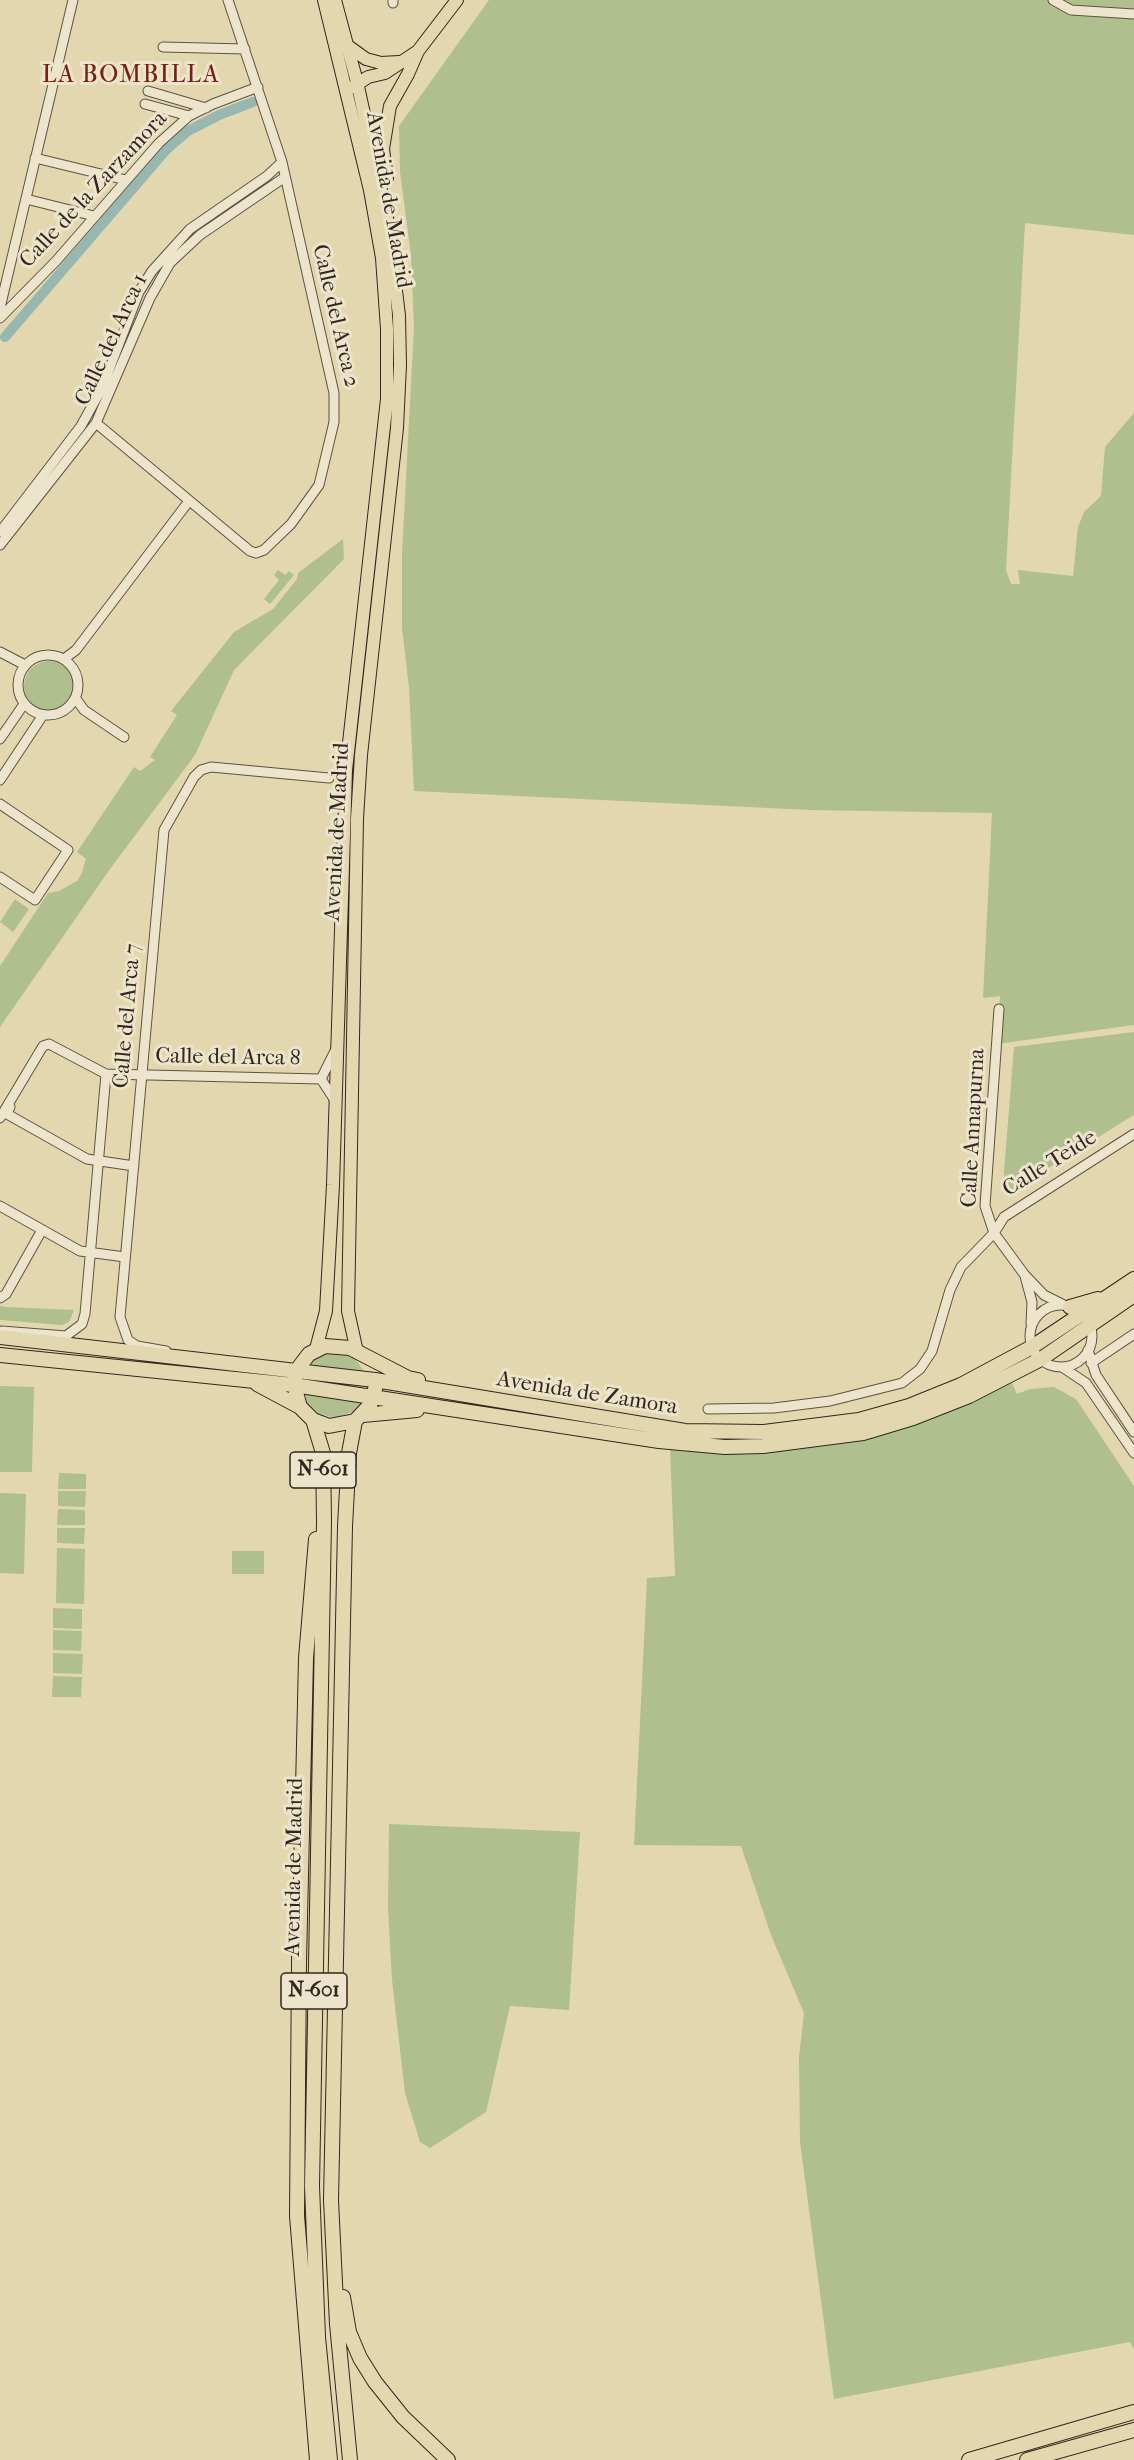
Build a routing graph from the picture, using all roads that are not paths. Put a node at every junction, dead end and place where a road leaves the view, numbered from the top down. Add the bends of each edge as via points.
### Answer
1 (74, 0) edge
2 (228, 0) edge
3 (324, 0) edge
4 (335, 0) edge
5 (457, 0) edge
6 (1053, 0) edge
7 (1134, 14) edge
8 (348, 46) junction
9 (163, 47) dead end
10 (245, 49) junction
11 (418, 51) junction
12 (400, 62) junction
13 (357, 82) junction
14 (258, 87) junction
15 (148, 91) dead end
16 (347, 95) junction
17 (145, 104) dead end
18 (206, 108) junction
19 (189, 116) junction
20 (35, 158) junction
21 (282, 162) junction
22 (285, 177) junction
23 (126, 180) junction
24 (26, 199) junction
25 (94, 216) junction
26 (0, 308) edge
27 (399, 315) junction
28 (0, 318) edge
29 (96, 423) junction
30 (189, 501) junction
31 (0, 532) edge
32 (0, 545) edge
33 (0, 652) edge
34 (67, 662) junction
35 (23, 669) junction
36 (73, 702) junction
37 (24, 704) junction
38 (43, 715) junction
39 (124, 737) dead end
40 (0, 739) edge
41 (329, 778) dead end
42 (0, 780) edge
43 (0, 804) edge
44 (0, 877) edge
45 (999, 1009) dead end
46 (339, 1044) junction
47 (106, 1074) junction
48 (142, 1076) junction
49 (321, 1079) junction
50 (13, 1096) junction
51 (337, 1103) junction
52 (0, 1118) edge
53 (1134, 1134) edge
54 (98, 1161) junction
55 (134, 1166) junction
56 (0, 1206) edge
57 (42, 1230) junction
58 (994, 1233) junction
59 (90, 1252) junction
60 (125, 1257) junction
61 (1024, 1274) junction
62 (1134, 1279) edge
63 (1134, 1294) edge
64 (0, 1298) edge
65 (1113, 1301) junction
66 (1068, 1307) junction
67 (0, 1331) edge
68 (1088, 1332) junction
69 (1134, 1334) edge
70 (0, 1337) edge
71 (1031, 1337) junction
72 (316, 1349) junction
73 (0, 1355) edge
74 (361, 1355) junction
75 (188, 1357) junction
76 (1091, 1362) junction
77 (1052, 1364) junction
78 (296, 1371) junction
79 (250, 1380) junction
80 (375, 1380) junction
81 (902, 1383) joint
82 (294, 1385) junction
83 (374, 1396) junction
84 (300, 1407) junction
85 (708, 1409) dead end
86 (532, 1413) junction
87 (359, 1418) junction
88 (313, 1420) junction
89 (1134, 1432) edge
90 (1134, 1453) edge
91 (324, 1521) junction
92 (333, 2061) junction
93 (1134, 2412) edge
94 (1134, 2430) edge
95 (317, 2460) edge
96 (330, 2460) edge
97 (350, 2460) edge
98 (448, 2460) edge
99 (969, 2460) edge
100 (1027, 2460) edge

1 - 20 street
2 - 10 street
3 - 16 main road, Avenida de Madrid
4 - 8 main road, Avenida de Madrid
5 - 11 main road
6 - 7 street via 1071,10
8 - 12 main road via 366,59
8 - 13 main road, Avenida de Madrid
9 - 10 street
10 - 14 street
11 - 12 main road
11 - 27 main road, Avenida de Madrid via 390,106 383,149 403,277
12 - 13 main road via 385,73
13 - 16 main road
13 - 27 main road, Avenida de Madrid via 387,218
14 - 18 street, Calle de la Zarzamora
14 - 21 street
15 - 18 street
16 - 46 main road, Avenida de Madrid via 382,258 387,399 346,770
17 - 19 street
18 - 19 street, Calle de la Zarzamora
19 - 23 street, Calle de la Zarzamora via 159,142
20 - 23 street
20 - 24 street
21 - 22 street
21 - 31 street, Calle del Arca 1 via 190,229 157,264 139,292 102,388 81,426
22 - 29 street, Calle del Arca 1 via 200,235 170,263 150,298
22 - 30 street, Calle del Arca 2 via 334,393 334,422 319,485 291,524 256,553
23 - 25 street, Calle de la Zarzamora
24 - 25 street
24 - 26 street
25 - 28 street, Calle de la Zarzamora
27 - 74 main road, Avenida de Madrid via 397,428 357,819 348,1311
29 - 30 street, Calle del Arca 2
29 - 32 street, Calle del Arca 1
30 - 34 street
33 - 35 street
34 - 35 street via 44,655
34 - 36 street via 78,677
35 - 37 street via 18,688
36 - 38 street via 58,714
36 - 39 street
37 - 38 street
37 - 40 street
38 - 42 street
41 - 48 street, Calle del Arca 7 via 211,766 194,777 164,830
43 - 44 street via 68,850 35,900
45 - 58 street, Calle Annapurna via 985,1206
46 - 49 street, Calle del Arca 8
46 - 51 main road, Avenida de Madrid
47 - 48 street, Calle del Arca 8
47 - 50 street, Calle del Arca 8 via 49,1044 43,1046
47 - 54 street, Calle del Arca 7
48 - 49 street, Calle del Arca 8
48 - 55 street, Calle del Arca 7
49 - 51 street
50 - 52 street, Calle del Arca 8
50 - 54 street via 8,1114 87,1159
51 - 72 main road, Avenida de Madrid via 326,1311
53 - 58 street, Calle Teide via 1004,1216
54 - 55 street
54 - 59 street, Calle del Arca 7
55 - 60 street, Calle del Arca 7
56 - 57 street
57 - 59 street via 80,1251
57 - 64 street via 6,1294
58 - 61 street, Calle Annapurna
58 - 81 street, Calle Teide via 961,1267 932,1351 920,1369
59 - 60 street
59 - 67 street, Calle del Arca 7 via 85,1314 74,1332 66,1336
60 - 75 street, Calle del Arca 7 via 120,1317 128,1340 137,1346
61 - 66 street, Calle Annapurna via 1044,1295
61 - 71 street, Calle Annapurna via 1032,1302
62 - 65 highway, Avenida de Zamora
63 - 65 highway, Avenida de Zamora
65 - 66 highway
65 - 68 highway, Avenida de Zamora
65 - 68 highway
66 - 68 street, Calle Annapurna
66 - 71 street via 1044,1311
68 - 71 highway, Avenida de Zamora
68 - 76 street
68 - 77 highway, Avenida de Zamora
68 - 77 street via 1078,1362
69 - 76 street
70 - 75 highway, Avenida de Zamora
71 - 77 street
71 - 86 highway, Avenida de Zamora via 1011,1359 961,1385 909,1406 813,1428 685,1431
72 - 74 highway via 334,1345
72 - 78 highway
73 - 79 highway, Avenida de Zamora
74 - 80 highway
74 - 86 highway via 408,1378 485,1390
75 - 78 highway, Avenida de Zamora
76 - 89 street
77 - 86 highway, Avenida de Zamora via 1011,1376 913,1418 815,1442 763,1446 659,1442
77 - 90 street via 1086,1383
78 - 80 highway, Avenida de Zamora
78 - 82 highway
79 - 82 highway, Avenida de Zamora
79 - 84 highway
80 - 83 highway
80 - 86 highway, Avenida de Zamora
81 - 85 street, Avenida de Zamora via 819,1402 774,1408
82 - 83 highway, Avenida de Zamora
82 - 84 highway
83 - 86 highway, Avenida de Zamora
83 - 87 highway
84 - 88 highway
86 - 87 highway via 489,1419 403,1409
87 - 88 highway via 329,1426
87 - 92 highway, Avenida de Madrid / N-601 via 349,1453 345,1526
88 - 91 highway, Avenida de Madrid / N-601 via 323,1453
91 - 95 highway via 315,1541 308,1618 298,1962 297,2216
91 - 96 highway, Avenida de Madrid / N-601 via 312,2186 318,2337
92 - 97 highway, Avenida de Madrid / N-601 via 331,2200 337,2324
92 - 98 highway via 340,2261 349,2332 375,2382 403,2417
93 - 99 highway
94 - 100 highway

